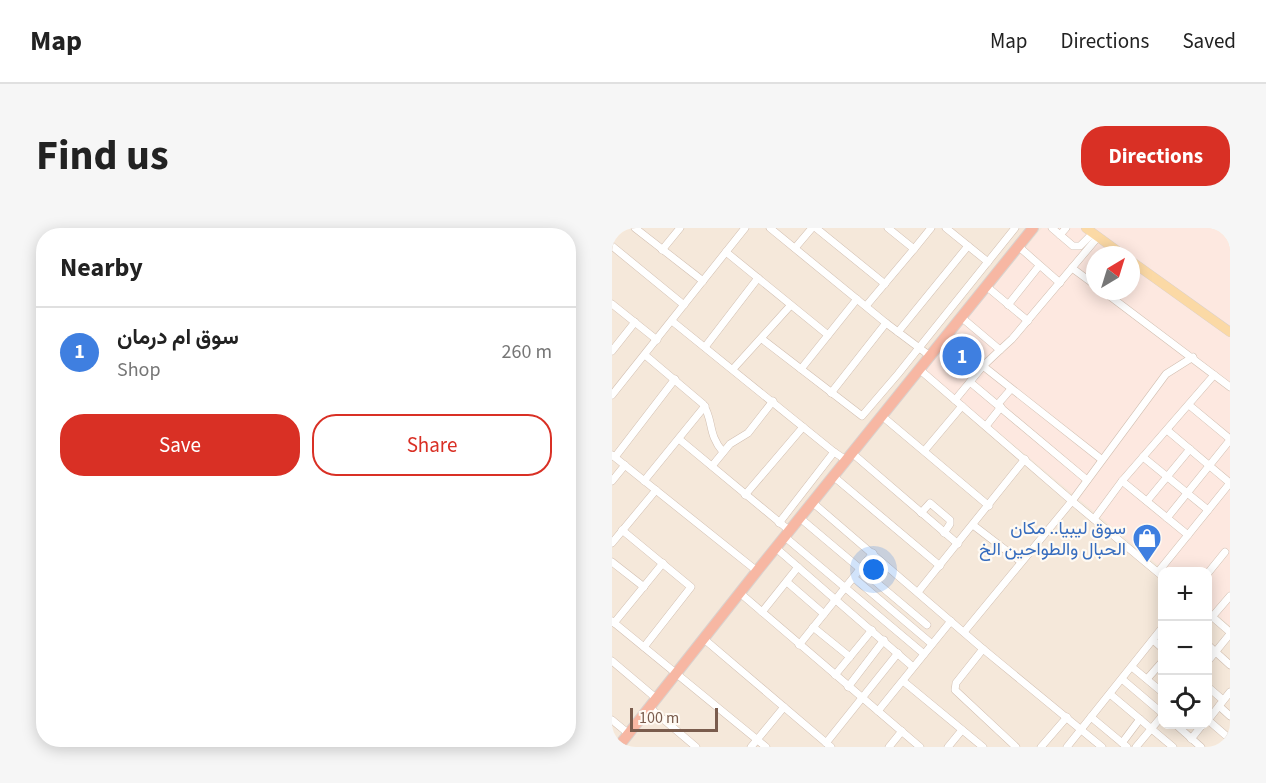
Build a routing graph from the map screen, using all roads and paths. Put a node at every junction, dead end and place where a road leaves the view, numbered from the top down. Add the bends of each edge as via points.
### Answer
1 (635, 228) edge
2 (680, 228) edge
3 (745, 228) edge
4 (770, 228) edge
5 (814, 228) edge
6 (888, 228) edge
7 (931, 228) edge
8 (946, 228) edge
9 (1015, 228) edge
10 (1033, 228) edge
11 (1052, 228) edge
12 (1066, 228) edge
13 (1092, 233) edge
14 (1060, 235) junction
15 (612, 246) edge
16 (968, 246) junction
17 (1018, 246) junction
18 (1110, 246) edge
19 (795, 248) junction
20 (914, 249) junction
21 (662, 250) junction
22 (726, 252) junction
23 (988, 262) junction
24 (1039, 266) junction
25 (1140, 267) edge
26 (1072, 268) junction
27 (758, 278) junction
28 (1086, 278) edge
29 (702, 281) junction
30 (1060, 283) junction
31 (885, 284) junction
32 (986, 286) junction
33 (857, 299) junction
34 (1115, 300) edge
35 (612, 304) edge
36 (684, 305) junction
37 (1008, 305) junction
38 (790, 306) junction
39 (866, 306) junction
40 (961, 316) junction
41 (672, 321) junction
42 (1028, 321) junction
43 (635, 322) junction
44 (886, 323) junction
45 (898, 332) junction
46 (1230, 332) edge
47 (828, 334) junction
48 (762, 339) junction
49 (657, 340) junction
50 (705, 347) junction
51 (918, 348) junction
52 (1000, 350) junction
53 (612, 351) edge
54 (645, 355) junction
55 (930, 356) junction
56 (1193, 357) junction
57 (983, 366) junction
58 (734, 369) junction
59 (801, 369) junction
60 (919, 369) junction
61 (1214, 375) junction
62 (675, 380) junction
63 (970, 382) junction
64 (1230, 387) edge
65 (1011, 388) junction
66 (831, 393) junction
67 (612, 395) edge
68 (955, 400) junction
69 (773, 401) junction
70 (999, 405) junction
71 (1189, 405) junction
72 (705, 406) junction
73 (962, 406) junction
74 (867, 411) junction
75 (881, 418) junction
76 (986, 426) junction
77 (803, 427) junction
78 (1167, 430) junction
79 (679, 439) junction
80 (1230, 440) edge
81 (1190, 449) junction
82 (925, 450) junction
83 (723, 452) junction
84 (834, 452) junction
85 (614, 456) edge
86 (849, 456) junction
87 (1143, 457) junction
88 (1025, 459) junction
89 (1101, 459) junction
90 (625, 465) junction
91 (712, 466) junction
92 (1210, 466) junction
93 (833, 476) junction
94 (1168, 477) junction
95 (1087, 480) junction
96 (644, 481) junction
97 (1122, 481) junction
98 (612, 482) edge
99 (1230, 483) edge
100 (656, 490) junction
101 (1188, 493) junction
102 (745, 495) junction
103 (1072, 501) junction
104 (1147, 501) junction
105 (812, 502) junction
106 (989, 506) junction
107 (1208, 510) junction
108 (921, 513) junction
109 (800, 518) junction
110 (1167, 518) junction
111 (1094, 519) junction
112 (778, 523) junction
113 (973, 525) junction
114 (622, 530) junction
115 (944, 533) junction
116 (787, 534) junction
117 (1188, 535) junction
118 (612, 543) edge
119 (958, 544) junction
120 (776, 548) junction
121 (1225, 552) dead end
122 (873, 553) junction
123 (1020, 561) junction
124 (612, 562) edge
125 (663, 563) junction
126 (940, 566) junction
127 (798, 567) junction
128 (1165, 567) edge
129 (861, 568) junction
130 (1212, 568) edge
131 (756, 572) junction
132 (1158, 572) edge
133 (854, 578) junction
134 (787, 582) junction
135 (644, 586) junction
136 (846, 588) junction
137 (918, 592) junction
138 (740, 593) junction
139 (1230, 596) edge
140 (836, 600) junction
141 (762, 612) junction
142 (1212, 613) edge
143 (824, 614) junction
144 (1212, 617) edge
145 (951, 621) junction
146 (613, 622) edge
147 (927, 625) dead end
148 (813, 627) junction
149 (872, 630) junction
150 (964, 632) junction
151 (1230, 633) edge
152 (1158, 634) edge
153 (704, 639) junction
154 (884, 640) junction
155 (1154, 640) junction
156 (932, 644) junction
157 (1158, 644) edge
158 (800, 645) junction
159 (644, 647) junction
160 (983, 649) junction
161 (1212, 649) edge
162 (1215, 652) junction
163 (898, 653) junction
164 (924, 654) junction
165 (1212, 656) edge
166 (850, 657) junction
167 (612, 661) edge
168 (1230, 665) edge
169 (1132, 666) junction
170 (913, 667) junction
171 (1158, 667) edge
172 (676, 674) junction
173 (835, 675) junction
174 (1147, 679) junction
175 (1122, 680) junction
176 (903, 681) junction
177 (848, 687) junction
178 (1158, 689) edge
179 (1212, 692) edge
180 (1230, 692) edge
181 (1110, 694) junction
182 (861, 697) junction
183 (657, 699) junction
184 (1221, 703) junction
185 (784, 707) junction
186 (650, 708) junction
187 (1212, 710) edge
188 (878, 711) junction
189 (1158, 712) edge
190 (1230, 716) edge
191 (1067, 717) junction
192 (1091, 717) junction
193 (1140, 719) junction
194 (612, 720) edge
195 (1158, 720) edge
196 (1212, 728) edge
197 (1151, 729) junction
198 (1180, 729) edge
199 (1199, 729) edge
200 (962, 730) junction
201 (1082, 730) junction
202 (902, 731) junction
203 (1191, 739) junction
204 (1230, 739) edge
205 (758, 740) junction
206 (625, 742) edge
207 (828, 745) edge
208 (1125, 745) edge
209 (696, 747) edge
210 (751, 747) edge
211 (766, 747) edge
212 (889, 747) edge
213 (920, 747) edge
214 (948, 747) edge
215 (983, 747) edge
216 (1016, 747) edge
217 (1041, 747) edge
218 (1067, 747) edge
219 (1102, 747) edge
220 (1136, 747) edge
221 (1173, 747) edge
222 (1201, 747) edge

1 - 21 street
2 - 21 street
3 - 22 street
4 - 19 street
5 - 19 street
5 - 31 street
6 - 20 street
7 - 20 street
8 - 16 street
9 - 23 street
10 - 17 highway
11 - 14 street
12 - 14 street
13 - 14 street via 1080,246 1073,246
13 - 18 main road
13 - 26 street
15 - 36 street
16 - 23 street
16 - 45 street
17 - 24 street
17 - 32 highway
19 - 33 street
20 - 31 street
21 - 29 street
22 - 27 street
22 - 29 street
23 - 51 street
24 - 30 street
24 - 37 street
25 - 46 main road
26 - 28 street
26 - 30 street
27 - 38 street
27 - 50 street
29 - 36 street
30 - 42 street
31 - 39 street
32 - 37 street
32 - 40 highway
33 - 39 street
33 - 47 street
34 - 56 street
35 - 43 street
36 - 41 street
37 - 42 street
38 - 47 street
38 - 48 street
39 - 44 street
40 - 52 street
40 - 55 highway
41 - 49 street
41 - 50 street
42 - 52 street
43 - 49 street
43 - 53 street
44 - 45 street
44 - 66 street
45 - 51 street
47 - 59 street
48 - 58 street
48 - 59 street
49 - 54 street
50 - 58 street
51 - 55 street
51 - 74 street
52 - 57 street
54 - 62 street
54 - 67 street
55 - 60 highway
56 - 61 street
56 - 89 street via 1166,374
57 - 63 street
57 - 65 street
58 - 69 street
59 - 66 street
60 - 68 street
60 - 75 highway
61 - 64 street
61 - 71 street
62 - 72 street
62 - 85 street
63 - 68 street
63 - 70 street
65 - 70 street
65 - 89 street
66 - 74 street via 859,416
68 - 73 street
69 - 77 street
69 - 83 street via 748,433
70 - 76 street
70 - 95 street
71 - 78 street
71 - 80 street
72 - 79 street
72 - 83 street via 712,438
73 - 76 street
73 - 82 street
74 - 75 street
75 - 82 street
75 - 86 highway
76 - 88 street
77 - 84 street
77 - 102 street
78 - 81 street
78 - 87 street
79 - 91 street
79 - 96 street
80 - 92 street
81 - 92 street
81 - 94 street
82 - 106 street
83 - 91 street
84 - 86 street
84 - 112 street
85 - 90 street
86 - 93 highway
86 - 108 street
87 - 94 street
87 - 97 street
88 - 103 street
88 - 106 street
89 - 95 street
90 - 96 street
90 - 98 street
91 - 102 street
92 - 99 street
92 - 101 street
93 - 105 highway
93 - 126 street
94 - 101 street
94 - 104 street
95 - 103 street
96 - 100 street
97 - 104 street
97 - 111 street
99 - 107 street
100 - 114 street
100 - 131 street
101 - 107 street
101 - 110 street
102 - 112 street
103 - 111 street
103 - 123 street
104 - 110 street
105 - 109 highway
105 - 122 street
106 - 113 street
107 - 117 street
108 - 115 street
108 - 115 street via 930,503 950,520
109 - 116 highway
109 - 129 street
110 - 117 street
111 - 132 street
112 - 116 street
113 - 119 street
113 - 123 street
114 - 118 street
114 - 125 street
115 - 119 street
116 - 120 highway
116 - 136 street
117 - 128 street
119 - 126 street
120 - 127 street
120 - 131 highway
121 - 130 street
122 - 129 street
122 - 137 street
123 - 150 street
124 - 135 street
125 - 135 street
125 - 159 street via 690,590
126 - 137 street
127 - 134 street
127 - 140 street
129 - 133 street
129 - 147 street
131 - 138 highway
133 - 136 street
133 - 156 street
134 - 141 street
134 - 143 street
135 - 146 street
136 - 140 street
136 - 164 street
137 - 145 street
138 - 141 street
138 - 153 highway
139 - 142 street
140 - 143 street
140 - 149 street
141 - 158 street
143 - 148 street
144 - 151 street
145 - 150 street
145 - 156 street
146 - 159 street
148 - 158 street
148 - 166 street
149 - 154 street
149 - 166 street
150 - 160 street
151 - 162 street
152 - 155 street
153 - 172 highway
153 - 185 street
154 - 163 street
154 - 177 street
155 - 157 street
155 - 169 street
156 - 164 street
158 - 173 street
159 - 172 street
160 - 191 street
160 - 216 street via 956,683 955,690
161 - 162 street
162 - 165 street
162 - 168 street
163 - 170 street
163 - 182 street
164 - 170 street
166 - 173 street
167 - 183 street
169 - 174 street
169 - 175 street
170 - 176 street
171 - 174 street
172 - 183 highway
172 - 205 street
173 - 177 street
174 - 178 street
175 - 181 street
175 - 189 street
176 - 188 street
176 - 200 street
177 - 182 street
179 - 184 street
180 - 184 street
181 - 192 street
181 - 193 street
182 - 188 street
182 - 207 street
183 - 186 highway
184 - 187 street
184 - 190 street
185 - 205 street
185 - 207 street
186 - 206 highway
186 - 209 street
188 - 202 street
191 - 201 street
191 - 217 street
192 - 201 street
192 - 208 street
193 - 197 street
193 - 208 street
194 - 206 street
195 - 197 street
196 - 204 street
197 - 220 street
197 - 221 street
198 - 203 street
199 - 203 street
200 - 214 street
200 - 215 street
201 - 218 street
201 - 219 street
202 - 212 street
202 - 213 street
203 - 222 street
205 - 210 street
205 - 211 street

